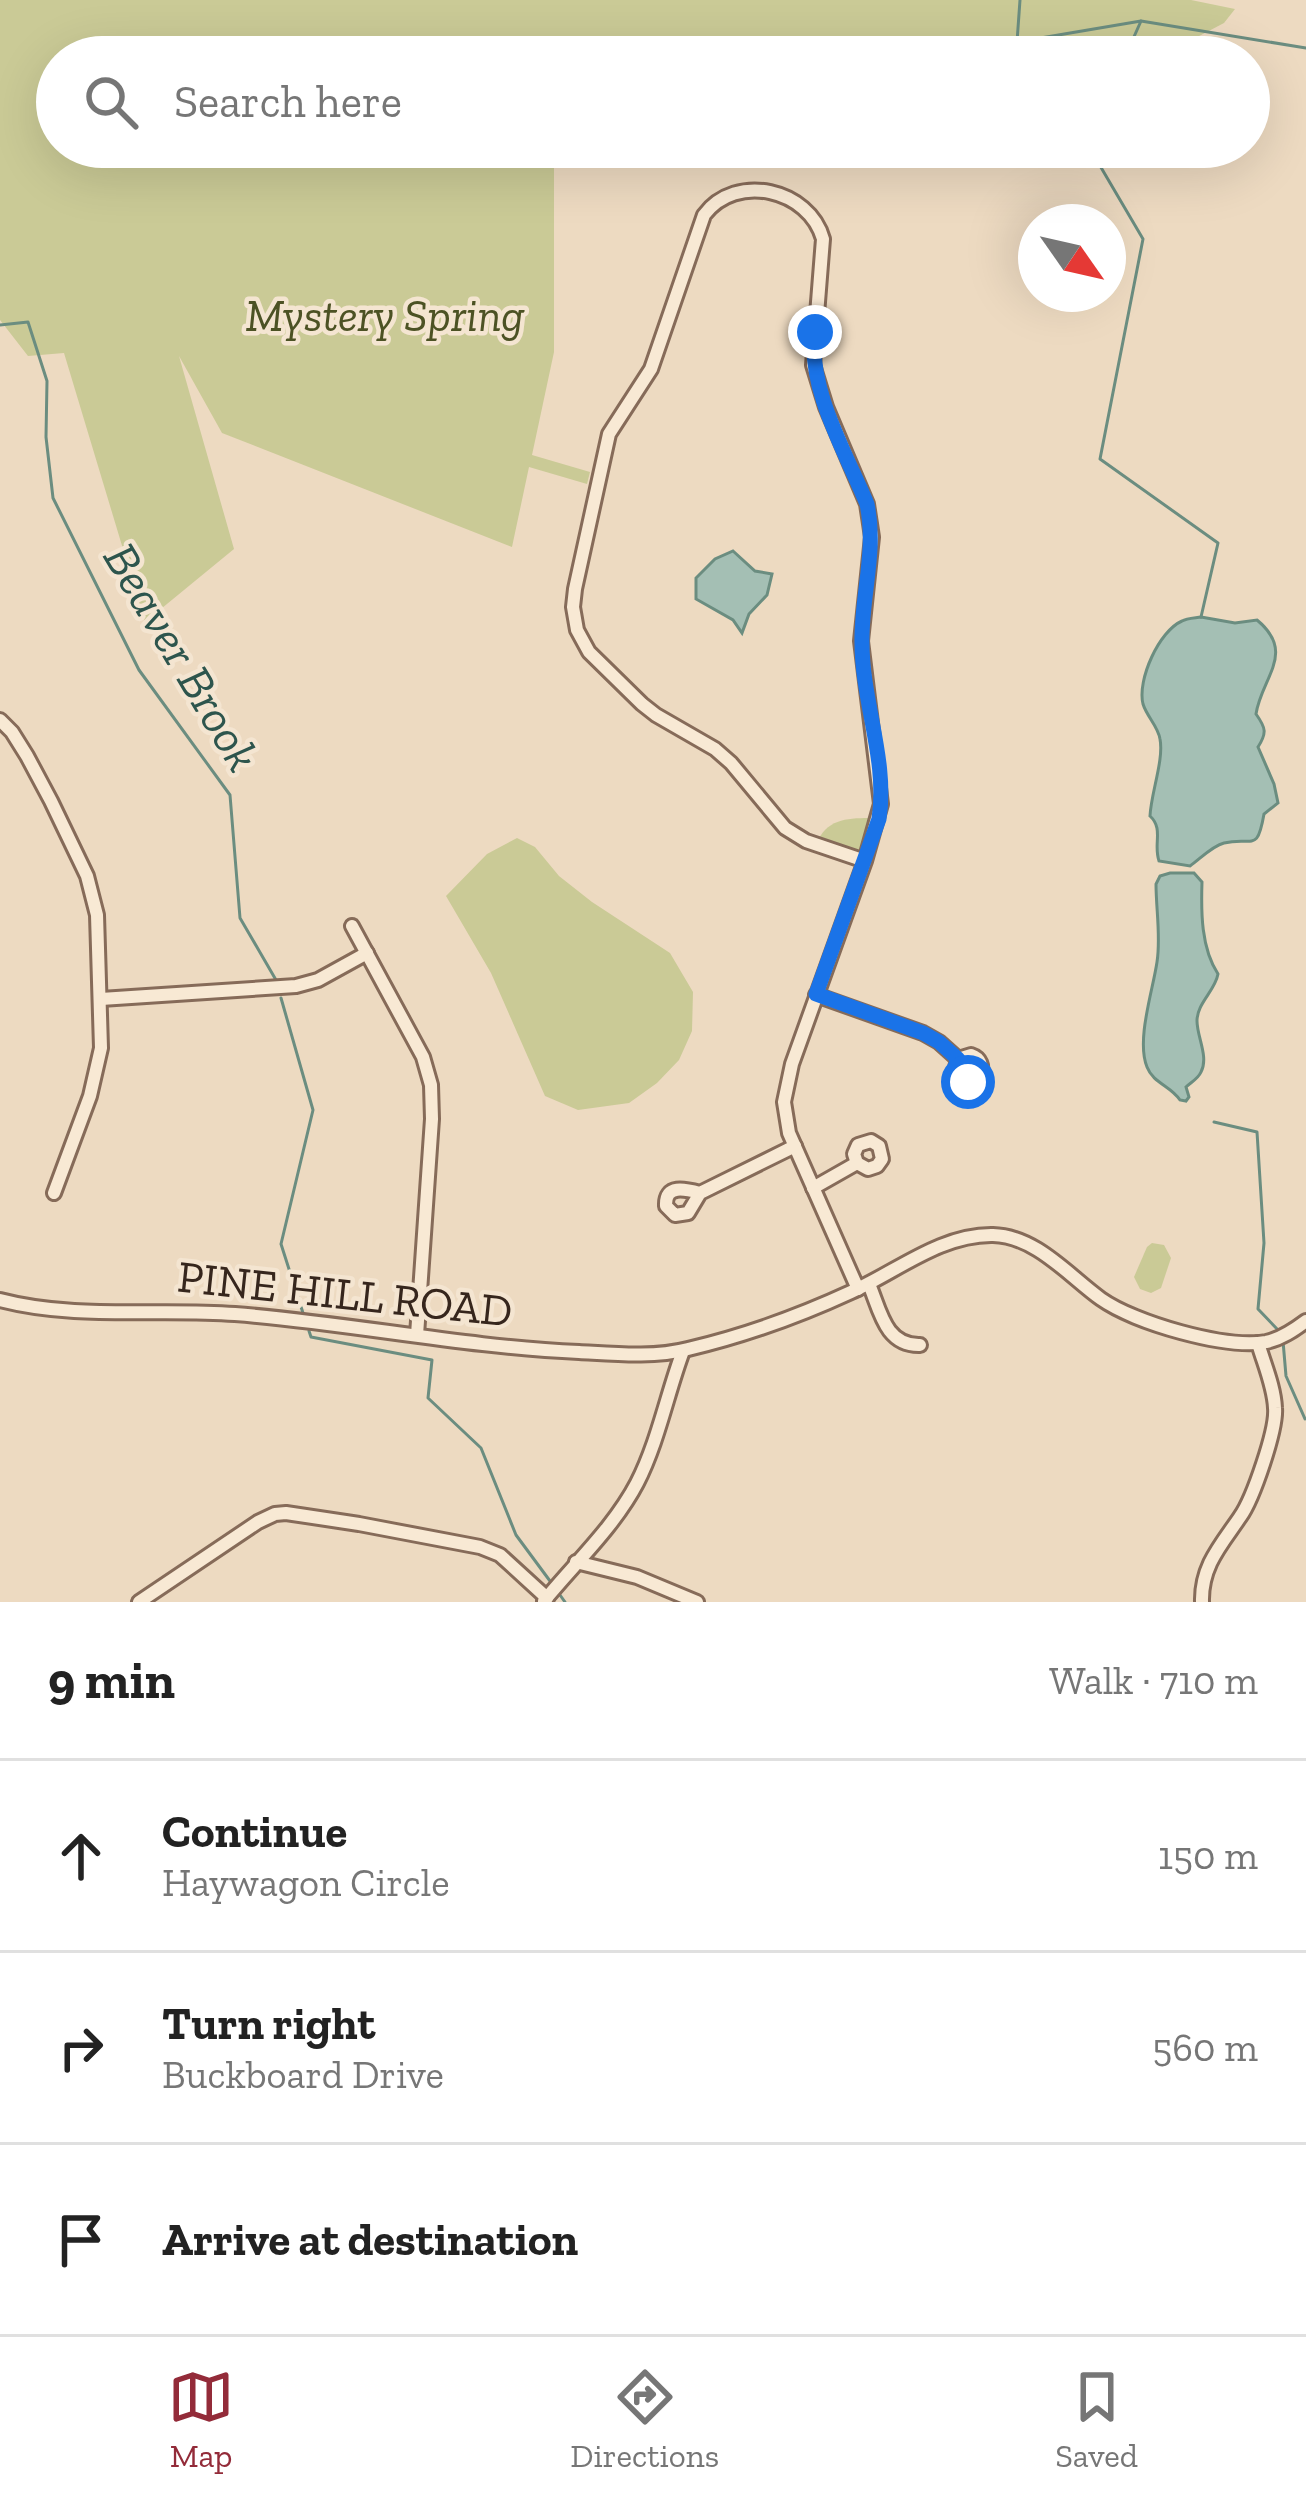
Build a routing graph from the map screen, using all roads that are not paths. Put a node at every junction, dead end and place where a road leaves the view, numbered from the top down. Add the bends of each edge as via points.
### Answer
1 (0, 720) edge
2 (865, 861) junction
3 (352, 926) dead end
4 (367, 953) junction
5 (816, 994) junction
6 (101, 999) junction
7 (958, 1059) dead end
8 (795, 1146) junction
9 (856, 1163) dead end
10 (813, 1188) junction
11 (54, 1193) dead end
12 (700, 1193) dead end
13 (864, 1286) junction
14 (0, 1300) edge
15 (1306, 1322) edge
16 (417, 1335) junction
17 (1258, 1343) junction
18 (920, 1345) dead end
19 (683, 1351) junction
20 (576, 1562) junction
21 (545, 1600) edge
22 (140, 1602) edge
23 (697, 1602) edge
24 (1202, 1602) edge

1 - 6 street via 27,756 92,888
2 - 2 street via 784,828 731,763 656,715 604,668 574,619 609,434 652,369 704,215 746,193 784,195 809,211 824,239 813,364 872,537 862,641 881,804
2 - 5 street
3 - 4 street
4 - 6 street via 296,986
4 - 16 street via 431,1085
5 - 7 street via 923,1033
5 - 8 street via 785,1087
6 - 11 street via 95,1079
8 - 10 street
8 - 12 street
9 - 10 street
10 - 13 street
13 - 17 street, PINE HILL ROAD via 936,1248 999,1235 1036,1249 1134,1318
13 - 18 street via 892,1335
13 - 19 street, PINE HILL ROAD
14 - 16 street, PINE HILL ROAD via 58,1311 220,1313
15 - 17 street
16 - 19 street, PINE HILL ROAD via 568,1352
17 - 24 street via 1274,1426 1246,1508 1209,1563
19 - 20 street via 650,1455 624,1505
20 - 21 street
20 - 23 street
21 - 22 street via 480,1547 286,1513 258,1522

